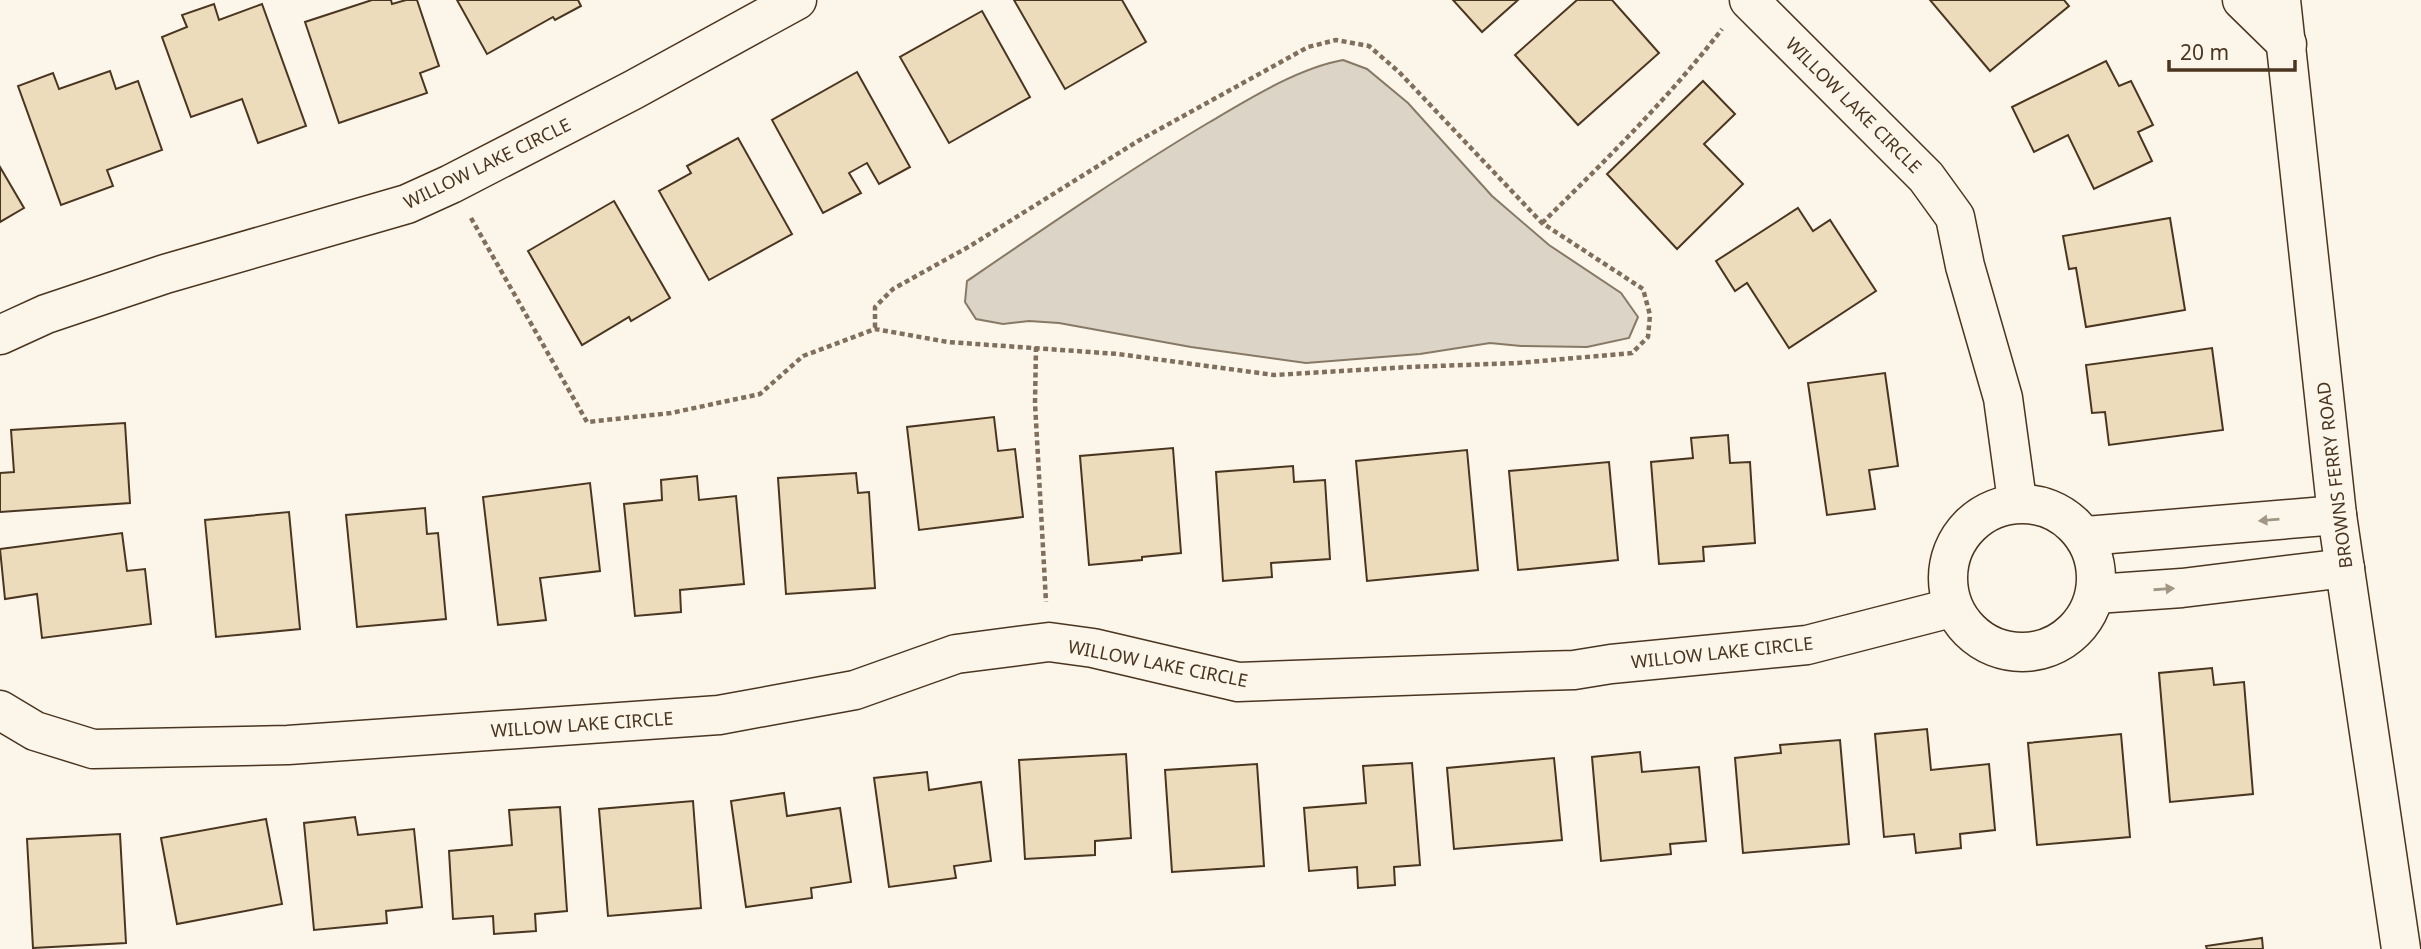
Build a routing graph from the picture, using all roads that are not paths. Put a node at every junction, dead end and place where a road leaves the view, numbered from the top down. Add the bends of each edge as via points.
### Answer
1 (797, 0) edge
2 (2242, 0) edge
3 (2281, 0) edge
4 (1739, 10) edge
5 (2287, 44) junction
6 (0, 335) edge
7 (2017, 502) junction
8 (2337, 514) junction
9 (2086, 537) junction
10 (2345, 568) junction
11 (2096, 594) junction
12 (1951, 608) junction
13 (0, 710) edge
14 (2400, 949) edge

1 - 6 street, WILLOW LAKE CIRCLE via 407,204 126,287
2 - 5 street
3 - 5 street, BROWNS FERRY ROAD
4 - 7 street, WILLOW LAKE CIRCLE via 1926,177 1955,217 2003,397
5 - 8 street, BROWNS FERRY ROAD
7 - 9 street via 2056,510
7 - 12 street via 1972,520 1947,561
8 -> 9 street
8 - 10 street, BROWNS FERRY ROAD
9 - 11 street via 2097,564
11 -> 10 street
10 - 14 street, BROWNS FERRY ROAD
11 - 12 street via 2077,630 2042,651 2010,653 1979,641
12 - 13 street, WILLOW LAKE CIRCLE via 1807,645 1574,670 1238,682 1049,642 956,654 855,690 719,715 288,745 93,749 35,731

